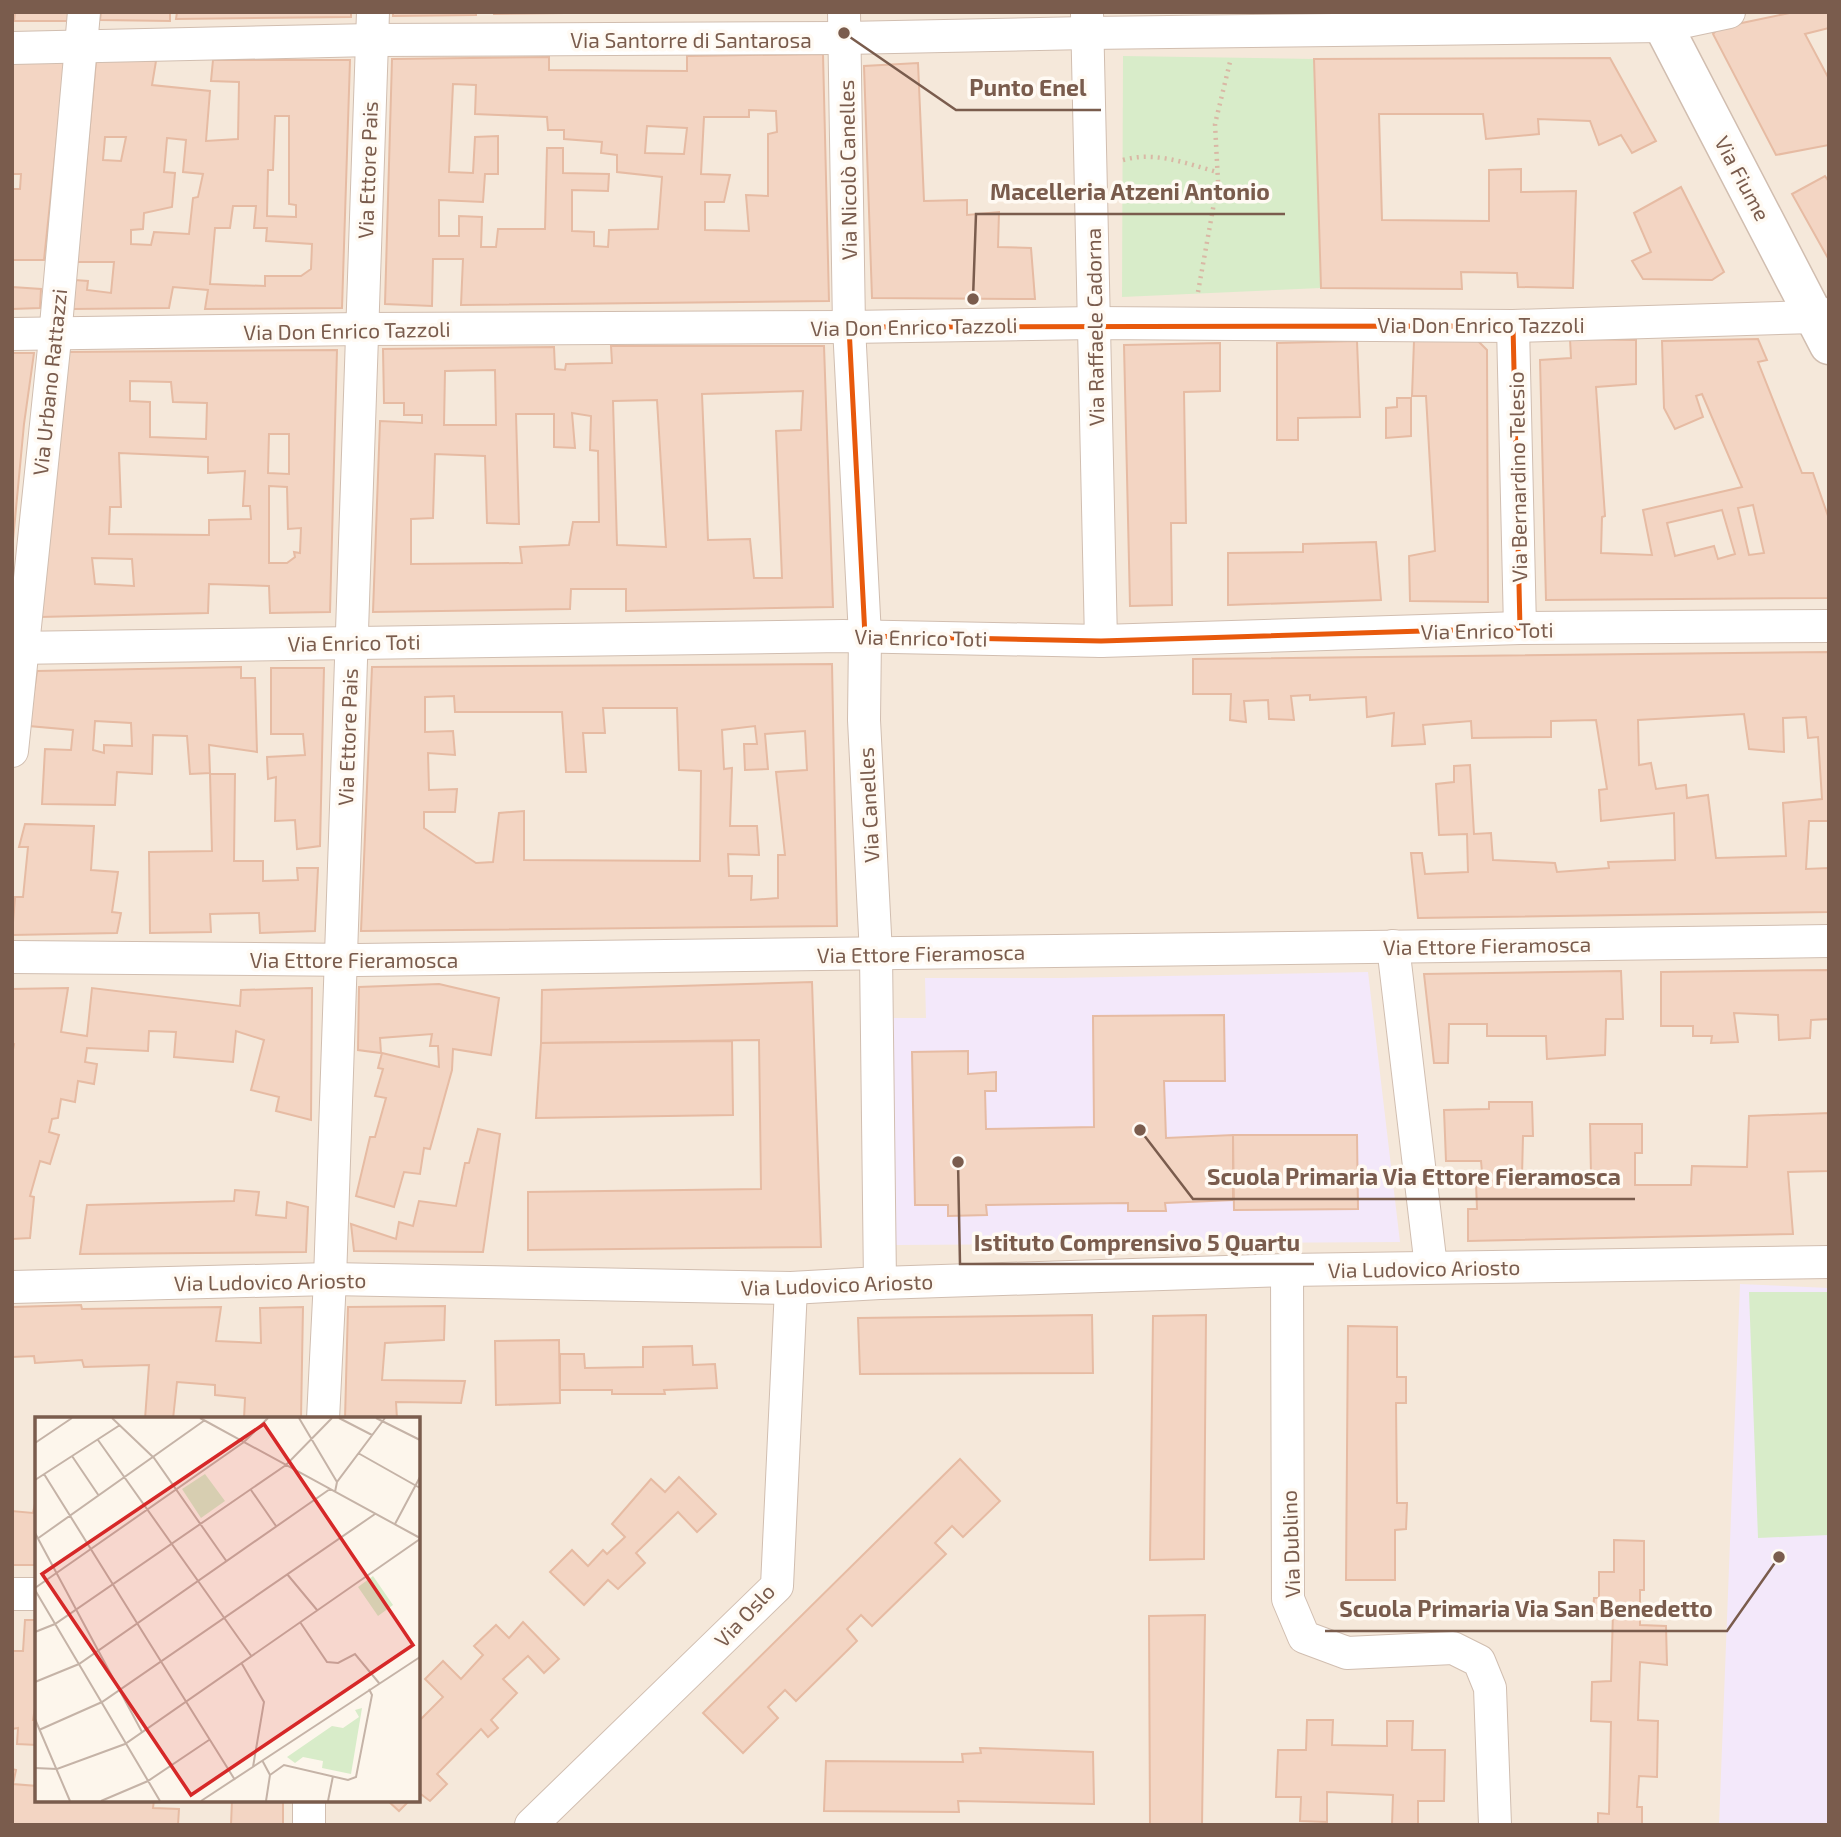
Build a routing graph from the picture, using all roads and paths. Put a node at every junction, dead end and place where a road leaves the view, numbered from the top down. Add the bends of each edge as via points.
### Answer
1 (84, 12) edge
2 (1730, 12) edge
3 (1659, 19) edge
4 (1087, 23) edge
5 (845, 25) edge
6 (372, 26) edge
7 (1233, 31) junction
8 (80, 45) junction
9 (12, 48) edge
10 (1090, 168) junction
11 (1217, 172) junction
12 (1095, 323) junction
13 (1193, 324) junction
14 (1513, 326) junction
15 (1824, 326) edge
16 (849, 327) junction
17 (361, 329) junction
18 (12, 334) edge
19 (55, 334) junction
20 (1829, 626) edge
21 (1520, 628) junction
22 (865, 636) junction
23 (351, 642) junction
24 (1101, 642) junction
25 (17, 647) edge
26 (12, 751) edge
27 (1829, 941) edge
28 (1393, 946) junction
29 (876, 954) junction
30 (12, 957) edge
31 (339, 960) junction
32 (1829, 1262) edge
33 (1431, 1268) junction
34 (1287, 1270) junction
35 (330, 1279) junction
36 (880, 1283) junction
37 (12, 1287) edge
38 (791, 1288) junction
39 (323, 1417) edge
40 (12, 1594) edge
41 (35, 1594) edge
42 (309, 1802) edge
43 (309, 1825) edge
44 (531, 1825) edge
45 (1495, 1825) edge

1 - 8 street, Via Urbano Rattazzi
2 - 3 street, Via Santorre di Santarosa
3 - 7 street, Via Santorre di Santarosa
3 - 15 street, Via Fiume
4 - 5 street, Via Santorre di Santarosa
4 - 7 street, Via Santorre di Santarosa
4 - 10 street, Via Raffaele Cadorna
5 - 6 street, Via Santorre di Santarosa
5 - 16 street, Via Nicolò Canelles
6 - 8 street, Via Santorre di Santarosa
6 - 17 street, Via Ettore Pais
7 - 11 path via 1229,72 1215,124
8 - 9 street, Via Santorre di Santarosa
8 - 19 street, Via Urbano Rattazzi
10 - 11 path via 1140,156
10 - 12 street, Via Raffaele Cadorna
11 - 13 path
12 - 13 street, Via Don Enrico Tazzoli
12 - 16 street, Via Don Enrico Tazzoli
12 - 24 street, Via Raffaele Cadorna
13 - 14 street, Via Don Enrico Tazzoli
14 - 15 street, Via Don Enrico Tazzoli
14 - 21 street, Via Bernardino Telesio
16 - 17 street, Via Don Enrico Tazzoli
16 - 22 street, Via Canelles
17 - 19 street, Via Don Enrico Tazzoli
17 - 23 street, Via Ettore Pais
18 - 19 street, Via Don Enrico Tazzoli
19 - 25 street, Via Urbano Rattazzi
20 - 21 street, Via Enrico Toti
21 - 24 street, Via Enrico Toti
22 - 23 street, Via Enrico Toti
22 - 24 street, Via Enrico Toti
22 - 29 street, Via Canelles via 864,720
23 - 25 street, Via Enrico Toti
23 - 31 street, Via Ettore Pais
25 - 26 street, Via Urbano Rattazzi
27 - 28 street, Via Ettore Fieramosca
28 - 29 street, Via Ettore Fieramosca
28 - 33 street
29 - 31 street, Via Ettore Fieramosca
29 - 36 street, Via Canelles
30 - 31 street, Via Ettore Fieramosca
31 - 35 street, Via Ettore Pais
32 - 33 street, Via Ludovico Ariosto
33 - 34 street, Via Ludovico Ariosto
34 - 36 street, Via Ludovico Ariosto
34 - 45 street, Via Dublino via 1288,1599 1304,1637 1347,1653 1453,1648 1479,1661 1490,1688
35 - 37 street, Via Ludovico Ariosto
35 - 38 street, Via Ludovico Ariosto
35 - 39 street, Via Ettore Pais
36 - 38 street, Via Ludovico Ariosto
38 - 44 street, Via Oslo via 777,1587
40 - 41 street
42 - 43 street

